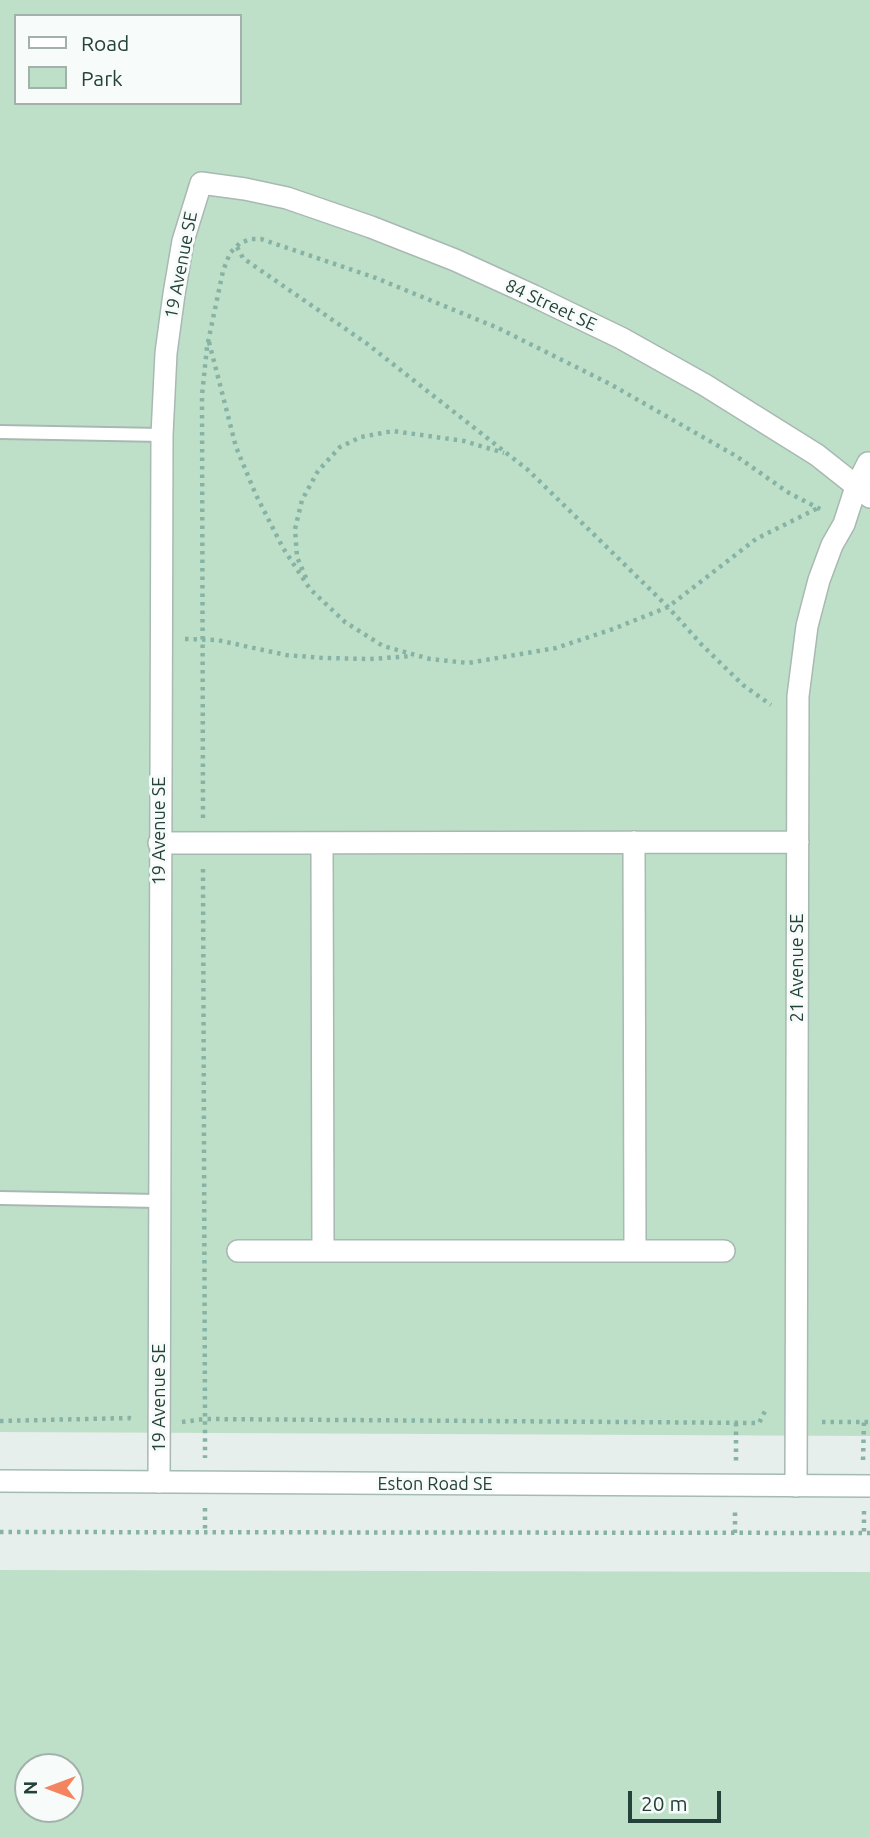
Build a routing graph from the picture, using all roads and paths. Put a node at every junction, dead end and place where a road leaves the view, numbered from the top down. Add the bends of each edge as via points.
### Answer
1 (201, 183) joint
2 (237, 247) dead end
3 (208, 341) dead end
4 (0, 432) edge
5 (162, 435) junction
6 (509, 455) junction
7 (868, 463) dead end
8 (863, 492) edge
9 (818, 508) dead end
10 (310, 589) junction
11 (668, 607) junction
12 (182, 639) dead end
13 (417, 656) junction
14 (771, 705) dead end
15 (634, 842) junction
16 (797, 842) junction
17 (159, 843) junction
18 (322, 843) junction
19 (0, 1198) edge
20 (158, 1200) junction
21 (238, 1251) dead end
22 (323, 1251) junction
23 (635, 1251) junction
24 (724, 1251) dead end
25 (129, 1418) dead end
26 (205, 1419) dead end
27 (0, 1420) edge
28 (834, 1422) dead end
29 (736, 1423) dead end
30 (867, 1423) edge
31 (205, 1443) dead end
32 (736, 1443) dead end
33 (863, 1444) dead end
34 (0, 1481) edge
35 (159, 1482) junction
36 (796, 1486) junction
37 (870, 1486) edge
38 (205, 1517) dead end
39 (864, 1517) dead end
40 (735, 1518) dead end
41 (0, 1532) edge
42 (205, 1533) junction
43 (735, 1533) junction
44 (867, 1533) edge

1 - 5 street, 19 Avenue SE via 183,241 174,293
1 - 8 street, 84 Street SE via 287,198 431,251 534,296 705,385 817,455
2 - 6 path via 243,258 377,351
3 - 10 path via 241,459 283,548
4 - 5 lane
5 - 17 street, 19 Avenue SE
6 - 10 path via 464,440 393,431 361,437 340,447 317,471 302,500 295,529 296,557
6 - 11 path
7 - 8 street, 21 Avenue SE
8 - 16 street, 21 Avenue SE via 832,545 807,626 798,696
9 - 11 path via 756,539
10 - 13 path via 345,622 383,646
11 - 13 path via 556,648 468,663
11 - 14 path via 743,685
12 - 13 path via 217,640 324,658
15 - 16 street
15 - 18 street
15 - 23 street
16 - 36 street, 21 Avenue SE
17 - 18 street
17 - 20 street, 19 Avenue SE
18 - 22 street
19 - 20 lane
20 - 35 street, 19 Avenue SE
21 - 22 street
22 - 23 street
23 - 24 street
25 - 27 path
26 - 31 path
28 - 30 path
29 - 32 path
30 - 33 path
34 - 35 street, Eston Road SE
35 - 36 street, Eston Road SE
36 - 37 street, Eston Road SE
38 - 42 path
39 - 44 path
40 - 43 path
41 - 42 path
42 - 43 path
43 - 44 path

